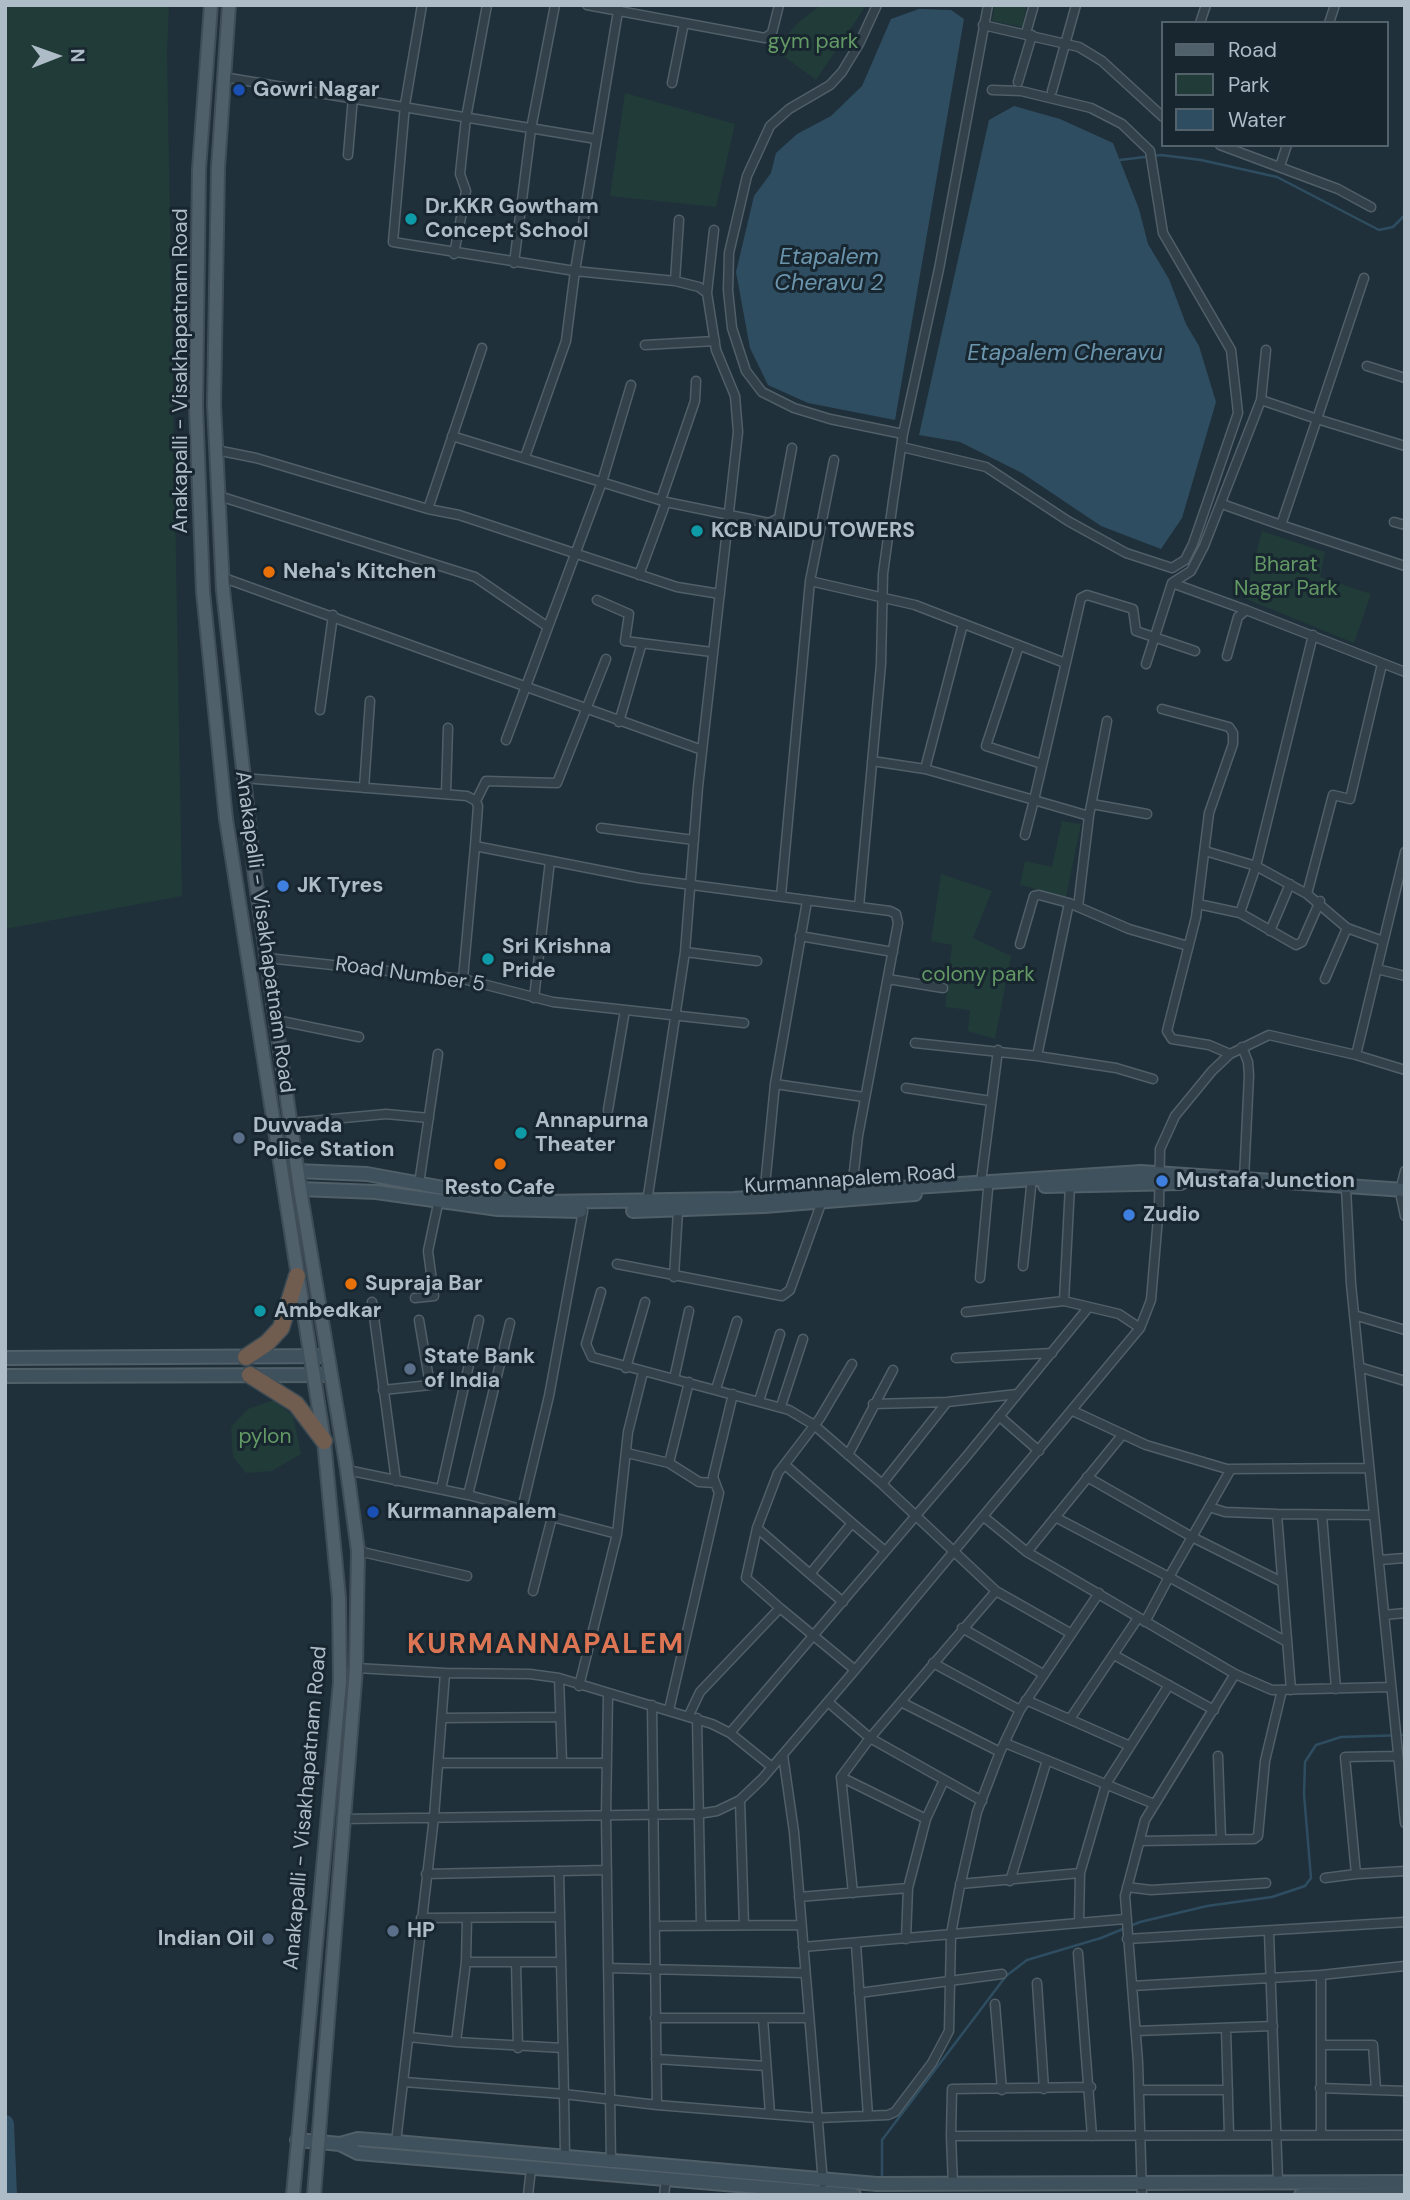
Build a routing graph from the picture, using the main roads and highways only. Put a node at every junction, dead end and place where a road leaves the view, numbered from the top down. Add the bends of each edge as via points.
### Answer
1 (211, 5) edge
2 (229, 5) edge
3 (255, 877) junction
4 (235, 880) junction
5 (297, 1276) junction
6 (246, 1357) road end
7 (250, 1375) road end
8 (324, 1441) junction
9 (293, 2195) edge
10 (314, 2195) edge

1 - 4 main road, Anakapalli - Visakhapatnam Road via 199,169 196,406 203,592
2 - 3 main road, Anakapalli - Visakhapatnam Road via 214,382 216,450 224,579
3 - 4 main road
3 - 10 main road, Anakapalli - Visakhapatnam Road via 358,1551 356,1668
4 - 5 main road, Anakapalli - Visakhapatnam Road
5 - 6 highway via 281,1328
5 - 8 main road, Anakapalli - Visakhapatnam Road
7 - 8 highway via 296,1404
8 - 9 main road, Anakapalli - Visakhapatnam Road via 336,1547 340,1682

